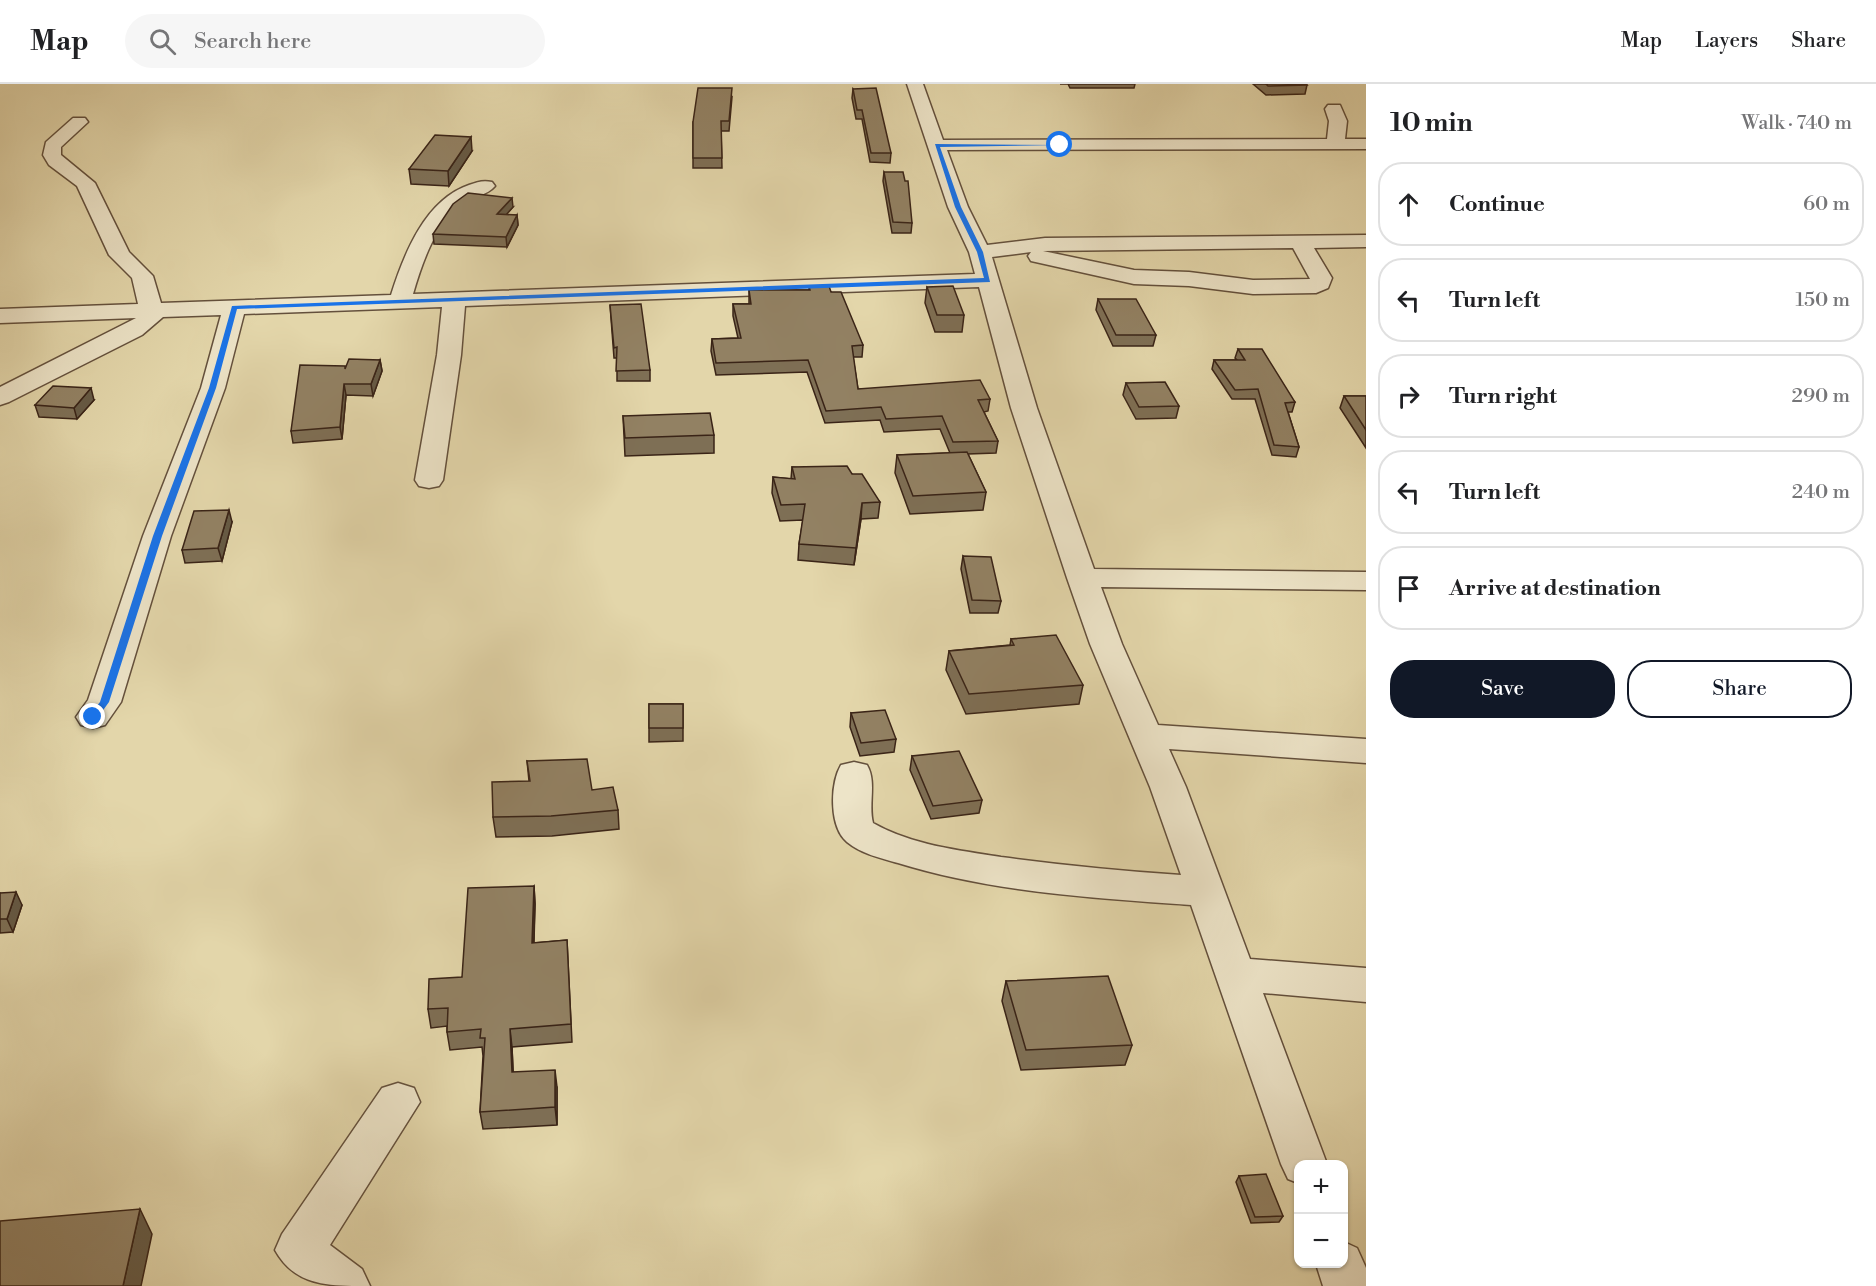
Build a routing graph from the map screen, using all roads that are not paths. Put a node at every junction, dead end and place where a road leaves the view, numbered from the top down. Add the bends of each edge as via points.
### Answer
1 (915, 84) edge
2 (1334, 109) dead end
3 (79, 122) dead end
4 (1336, 144) junction
5 (1366, 144) edge
6 (937, 145) junction
7 (485, 186) dead end
8 (1366, 241) edge
9 (1300, 242) junction
10 (1007, 249) junction
11 (984, 266) junction
12 (454, 299) junction
13 (400, 301) junction
14 (234, 307) junction
15 (154, 310) junction
16 (0, 316) edge
17 (0, 397) edge
18 (429, 480) dead end
19 (1083, 578) junction
20 (1366, 581) edge
21 (93, 717) dead end
22 (1147, 736) junction
23 (1366, 751) edge
24 (854, 774) dead end
25 (1205, 891) junction
26 (1235, 975) junction
27 (1366, 986) edge
28 (398, 1102) dead end
29 (1303, 1160) edge
30 (1342, 1268) edge
31 (345, 1286) edge
32 (1348, 1286) edge

1 - 6 street
2 - 4 street via 1338,121
3 - 15 street via 52,146 52,155 85,183 120,255 142,276
4 - 5 street
4 - 6 street
6 - 11 street
7 - 13 street via 448,206 412,267
8 - 9 street
9 - 10 street via 1055,243
9 - 10 street via 1321,278 1316,286 1254,287 1134,277
10 - 11 street
11 - 12 street
11 - 19 street via 1024,408
12 - 13 street
12 - 18 street
13 - 14 street
14 - 15 street
14 - 21 street via 213,388 158,536 104,702
15 - 16 street
15 - 17 street via 134,330
19 - 20 street
19 - 22 street via 1106,644
22 - 23 street
22 - 25 street
24 - 25 street via 854,824 860,833 878,844 979,867 1125,886
25 - 26 street
26 - 27 street
26 - 29 street
28 - 31 street via 299,1250
30 - 32 street

